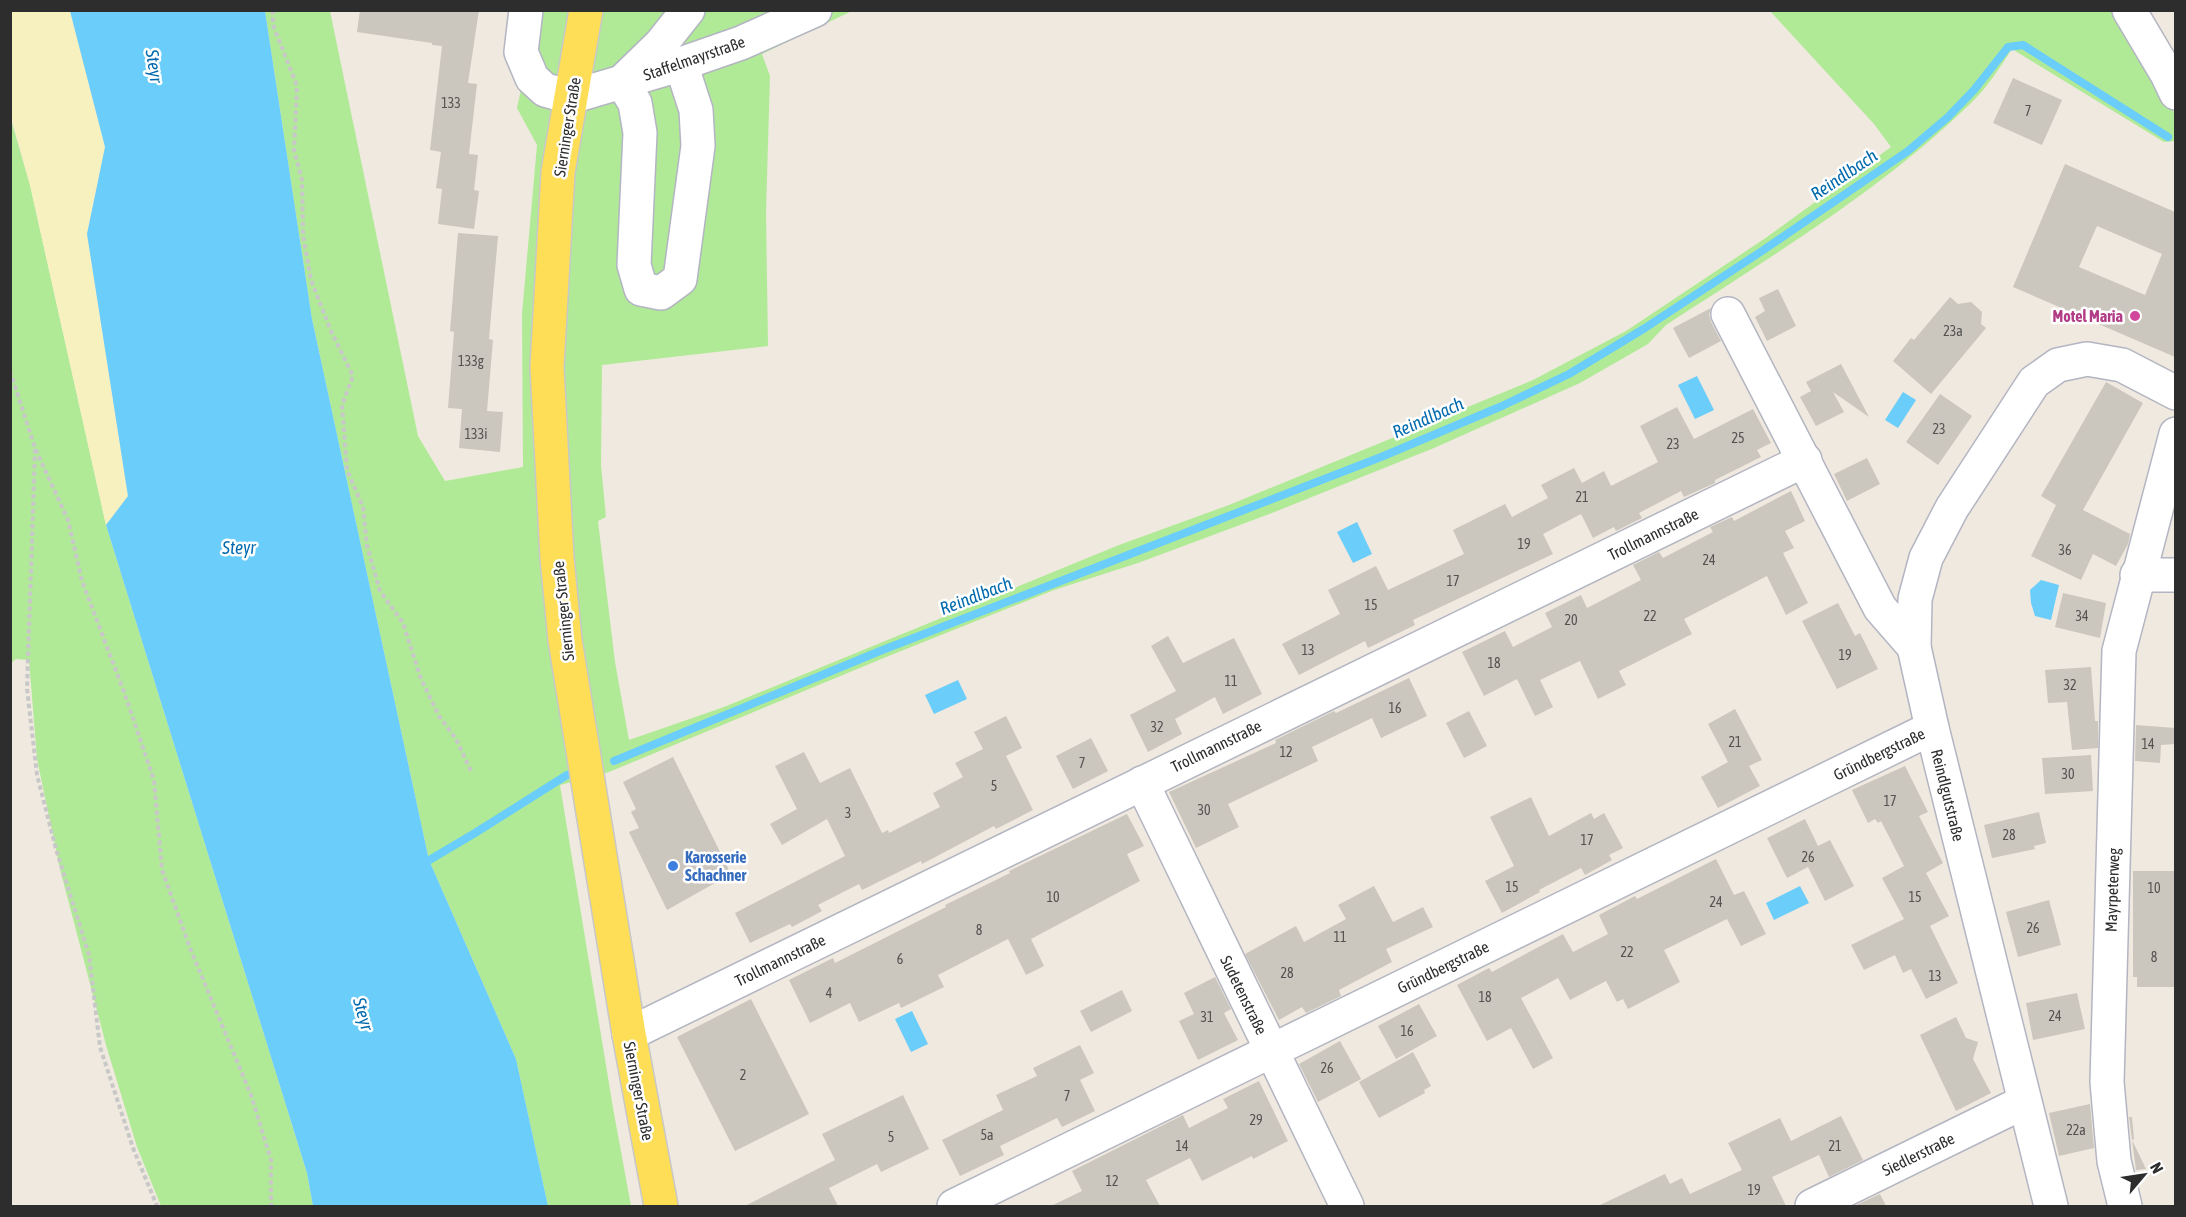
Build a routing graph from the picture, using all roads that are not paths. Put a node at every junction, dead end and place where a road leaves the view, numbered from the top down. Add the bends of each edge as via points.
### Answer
1 (526, 10) edge
2 (586, 10) edge
3 (688, 10) edge
4 (2129, 10) edge
5 (810, 12) edge
6 (681, 64) junction
7 (622, 82) junction
8 (2175, 93) edge
9 (571, 97) junction
10 (1728, 314) dead end
11 (2175, 393) edge
12 (2175, 434) edge
13 (1805, 460) junction
14 (2137, 575) junction
15 (2175, 576) edge
16 (1914, 647) junction
17 (1932, 728) junction
18 (1142, 783) junction
19 (628, 1034) junction
20 (1271, 1051) junction
21 (2024, 1102) junction
22 (661, 1206) edge
23 (954, 1206) edge
24 (1347, 1206) edge
25 (1812, 1206) edge
26 (2051, 1206) edge
27 (2125, 1206) edge

1 - 9 street via 521,52 532,78 545,90
2 - 9 main road, Sierninger Straße
3 - 7 street via 661,44
4 - 8 street
5 - 6 street, Staffelmayrstraße
6 - 7 street, Staffelmayrstraße
6 - 7 street via 696,110 698,146 680,279 661,293 641,289 634,265 640,133 635,103
7 - 9 street, Staffelmayrstraße
9 - 19 main road, Sierninger Straße via 558,172 547,367 556,546 565,640
10 - 13 street
11 - 16 street, Reindlgutstraße via 2122,365 2087,359 2058,365 2034,382 1952,507 1926,558 1915,599
12 - 14 street, Mayrpeterweg
13 - 16 street via 1880,608
13 - 18 street, Trollmannstraße
14 - 15 street
14 - 27 street, Mayrpeterweg via 2119,651 2107,1082 2114,1161
16 - 17 street, Reindlgutstraße
17 - 20 street, Gründbergstraße
17 - 21 street, Reindlgutstraße
18 - 19 street, Trollmannstraße
18 - 20 street, Sudetenstraße
19 - 22 main road, Sierninger Straße
20 - 23 street, Gründbergstraße
20 - 24 street, Sudetenstraße
21 - 25 street, Siedlerstraße
21 - 26 street, Reindlgutstraße

